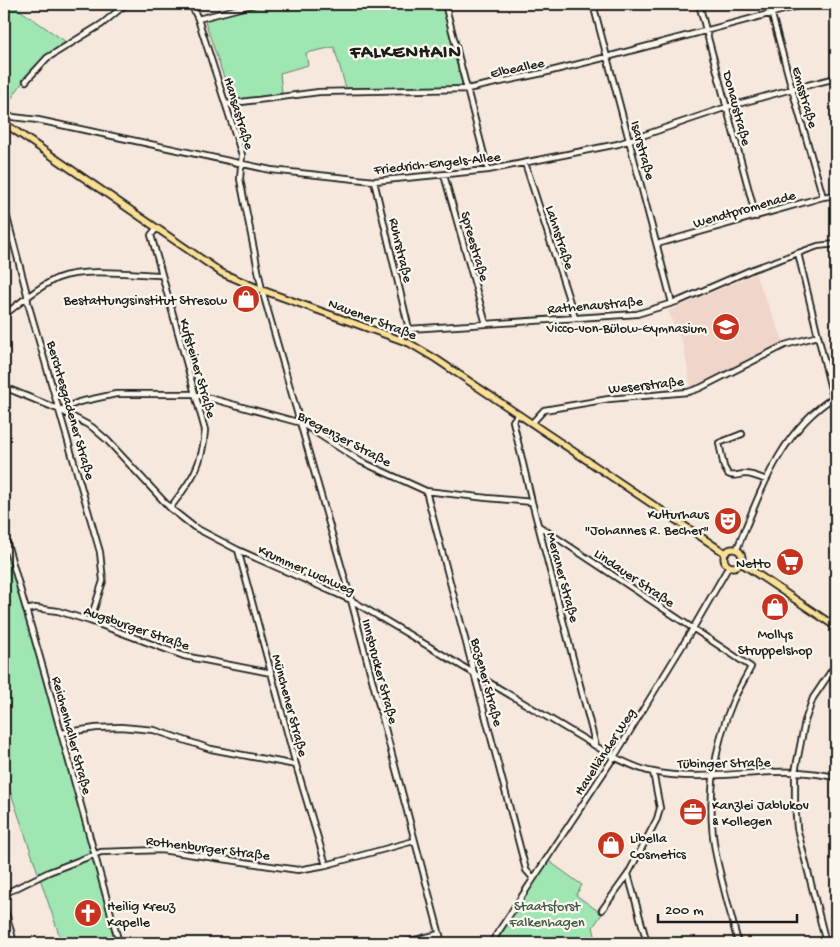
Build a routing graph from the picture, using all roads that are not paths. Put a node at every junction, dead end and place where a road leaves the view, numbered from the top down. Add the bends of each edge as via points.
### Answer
1 (126, 4) edge
2 (192, 4) edge
3 (255, 4) edge
4 (445, 4) edge
5 (593, 4) edge
6 (699, 4) edge
7 (769, 4) edge
8 (806, 4) edge
9 (772, 13) junction
10 (198, 19) junction
11 (706, 31) junction
12 (607, 57) junction
13 (836, 78) edge
14 (26, 81) dead end
15 (792, 88) junction
16 (467, 89) junction
17 (226, 104) junction
18 (726, 107) junction
19 (4, 116) edge
20 (4, 123) edge
21 (630, 140) junction
22 (525, 162) junction
23 (241, 164) junction
24 (488, 170) junction
25 (444, 175) junction
26 (374, 181) junction
27 (836, 195) edge
28 (823, 197) junction
29 (4, 206) edge
30 (756, 217) junction
31 (156, 229) junction
32 (657, 244) junction
33 (836, 244) edge
34 (798, 253) junction
35 (162, 275) junction
36 (262, 290) junction
37 (28, 297) junction
38 (672, 303) junction
39 (4, 315) edge
40 (575, 318) junction
41 (408, 324) joint
42 (486, 324) junction
43 (818, 336) junction
44 (4, 387) edge
45 (195, 394) junction
46 (835, 397) edge
47 (60, 410) junction
48 (836, 410) edge
49 (518, 414) junction
50 (301, 423) junction
51 (532, 423) junction
52 (742, 434) dead end
53 (766, 480) junction
54 (426, 490) junction
55 (532, 502) junction
56 (170, 508) junction
57 (539, 526) junction
58 (4, 533) edge
59 (737, 549) junction
60 (238, 550) junction
61 (725, 553) junction
62 (741, 563) junction
63 (729, 566) junction
64 (350, 600) junction
65 (26, 610) junction
66 (90, 621) junction
67 (836, 627) edge
68 (692, 630) junction
69 (836, 664) edge
70 (271, 673) junction
71 (474, 674) junction
72 (61, 734) junction
73 (596, 746) junction
74 (614, 757) junction
75 (296, 765) junction
76 (653, 772) junction
77 (795, 772) junction
78 (714, 776) junction
79 (836, 777) edge
80 (414, 841) junction
81 (93, 853) junction
82 (326, 865) junction
83 (628, 874) junction
84 (533, 878) junction
85 (4, 894) edge
86 (4, 906) edge
87 (602, 910) dead end
88 (439, 934) junction
89 (14, 943) edge
90 (119, 943) edge
91 (403, 943) edge
92 (442, 943) edge
93 (491, 943) edge
94 (647, 943) edge
95 (738, 943) edge
96 (826, 943) edge

1 - 14 street via 102,24 48,58
2 - 10 street, Hansastraße
3 - 10 street
4 - 16 street
5 - 12 street, Isarstraße
6 - 11 street, Donaustraße
7 - 9 street, Emsstraße
8 - 9 street, Elbeallee
9 - 11 street, Elbeallee
9 - 15 street, Emsstraße
10 - 17 street, Hansastraße
11 - 12 street, Elbeallee
11 - 18 street, Donaustraße
12 - 16 street, Elbeallee
12 - 21 street, Isarstraße
13 - 15 street, Friedrich-Engels-Allee
15 - 18 street, Friedrich-Engels-Allee
15 - 28 street, Emsstraße
16 - 17 street, Elbeallee via 319,92
16 - 24 street
17 - 23 street, Hansastraße via 242,155
18 - 21 street, Friedrich-Engels-Allee
18 - 30 street, Donaustraße
19 - 23 street, Friedrich-Engels-Allee via 38,120
20 - 31 main road, Nauener Straße
21 - 22 street, Friedrich-Engels-Allee
21 - 32 street, Isarstraße
22 - 24 street, Friedrich-Engels-Allee
22 - 40 street, Lahnstraße
23 - 26 street, Friedrich-Engels-Allee
23 - 36 street, Hansastraße via 240,179
24 - 25 street, Friedrich-Engels-Allee
25 - 26 street, Friedrich-Engels-Allee
25 - 42 street, Spreestraße
26 - 41 street, Ruhrstraße
27 - 28 street, Wendtpromenade
28 - 30 street, Wendtpromenade
29 - 37 street, Berchtesgadener Straße
30 - 32 street, Wendtpromenade
31 - 35 street, Kufsteiner Straße via 151,235
31 - 36 main road, Nauener Straße via 222,273
32 - 38 street, Isarstraße
33 - 34 street, Rathenaustraße
34 - 38 street, Rathenaustraße
34 - 43 street
35 - 37 street via 89,272 58,278
35 - 45 street, Kufsteiner Straße
36 - 49 main road, Nauener Straße via 409,342
36 - 50 street, Innsbrucker Straße
37 - 39 street
37 - 47 street, Berchtesgadener Straße
38 - 40 street, Rathenaustraße via 637,314
40 - 42 street, Rathenaustraße
41 - 42 street, Rathenaustraße via 409,329
43 - 46 street
43 - 51 street, Weserstraße via 785,345 688,392 610,399 544,410
44 - 47 street, Krummer Luchweg
45 - 47 street, Bregenzer Straße via 116,394
45 - 50 street, Bregenzer Straße
45 - 56 street, Kufsteiner Straße via 205,430 204,447 195,473
46 - 48 street
46 - 53 street via 800,426 784,446
47 - 56 street, Krummer Luchweg via 92,427 108,440
47 - 66 street, Berchtesgadener Straße via 100,552 100,590
49 - 51 main road, Nauener Straße
49 - 55 street, Meraner Straße via 513,421
50 - 54 street, Bregenzer Straße via 360,461
50 - 64 street, Innsbrucker Straße
51 - 61 main road, Nauener Straße
52 - 53 street via 719,443 724,467 733,476 754,475
53 - 59 street
54 - 55 street, Bregenzer Straße
54 - 71 street, Bozener Straße
55 - 57 street, Meraner Straße
56 - 60 street, Krummer Luchweg via 194,528
57 - 68 street, Lindauer Straße
57 - 73 street, Meraner Straße
58 - 65 street, Reichenhaller Straße
59 - 61 main road
59 - 62 main road via 742,554
60 - 64 street, Krummer Luchweg
60 - 70 street, Münchener Straße
61 - 63 main road via 724,559
62 - 63 main road
62 - 67 main road
63 - 68 street, Havelländer Weg
64 - 71 street, Krummer Luchweg
64 - 80 street, Innsbrucker Straße
65 - 66 street, Augsburger Straße via 58,611
65 - 72 street, Reichenhaller Straße
66 - 70 street, Augsburger Straße via 184,656
68 - 74 street, Havelländer Weg
68 - 78 street, Lindauer Straße via 751,668 733,701 722,734
69 - 77 street via 813,698 803,728
70 - 75 street, Münchener Straße
71 - 73 street, Krummer Luchweg
71 - 84 street, Bozener Straße via 526,870
72 - 75 street via 96,728 154,730 211,749
72 - 81 street, Reichenhaller Straße
73 - 74 street, Krummer Luchweg
74 - 76 street, Tübinger Straße
74 - 84 street, Havelländer Weg
75 - 82 street, Münchener Straße
76 - 78 street, Tübinger Straße
76 - 83 street via 660,808
77 - 78 street, Tübinger Straße
77 - 79 street, Tübinger Straße
77 - 96 street via 797,828
78 - 95 street via 712,826 716,854
80 - 82 street, Rothenburger Straße
80 - 88 street, Innsbrucker Straße
81 - 82 street, Rothenburger Straße via 161,850 298,870
81 - 85 street, Rothenburger Straße
81 - 90 street, Reichenhaller Straße
83 - 87 street
83 - 94 street
84 - 93 street, Havelländer Weg
86 - 89 street
88 - 91 street
88 - 92 street, Innsbrucker Straße

